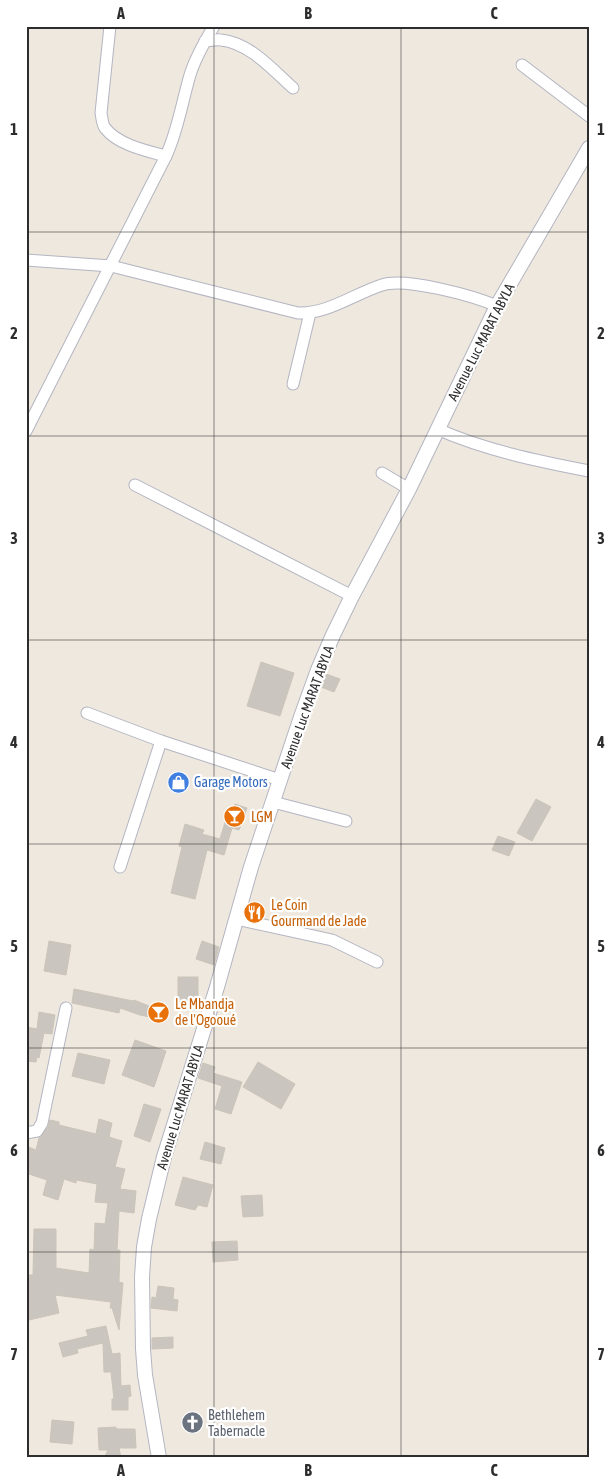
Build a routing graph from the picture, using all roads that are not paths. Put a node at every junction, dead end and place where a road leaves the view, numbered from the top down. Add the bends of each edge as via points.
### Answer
1 (110, 26) edge
2 (214, 26) edge
3 (205, 41) junction
4 (522, 65) dead end
5 (293, 88) dead end
6 (589, 116) edge
7 (166, 156) junction
8 (587, 156) edge
9 (26, 260) edge
10 (111, 266) junction
11 (497, 306) junction
12 (310, 313) junction
13 (293, 384) dead end
14 (437, 429) junction
15 (26, 431) edge
16 (589, 471) edge
17 (382, 473) dead end
18 (135, 485) dead end
19 (409, 489) junction
20 (352, 596) junction
21 (87, 713) dead end
22 (161, 741) junction
23 (280, 780) junction
24 (273, 802) junction
25 (346, 821) dead end
26 (120, 867) dead end
27 (236, 919) junction
28 (377, 962) dead end
29 (66, 1008) dead end
30 (26, 1133) edge
31 (159, 1458) edge

1 - 7 street via 101,113 104,127 133,147
2 - 3 street
3 - 5 street via 221,40 254,53
3 - 7 street via 191,72
4 - 6 street
7 - 10 street
8 - 11 street, Avenue Luc MARAT ABYLA
9 - 10 street
10 - 12 street via 298,313
10 - 15 street
11 - 12 street via 463,294 397,282 383,284
11 - 14 street, Avenue Luc MARAT ABYLA
12 - 13 street
14 - 16 street via 538,461
14 - 19 street, Avenue Luc MARAT ABYLA
17 - 19 street
18 - 20 street
19 - 20 street, Avenue Luc MARAT ABYLA
20 - 23 street, Avenue Luc MARAT ABYLA via 318,670
21 - 22 street
22 - 23 street
22 - 26 street
23 - 24 street, Avenue Luc MARAT ABYLA
24 - 25 street
24 - 27 street, Avenue Luc MARAT ABYLA
27 - 28 street via 332,940
27 - 31 street, Avenue Luc MARAT ABYLA via 164,1157 144,1246 143,1349
29 - 30 street via 42,1123 37,1131

